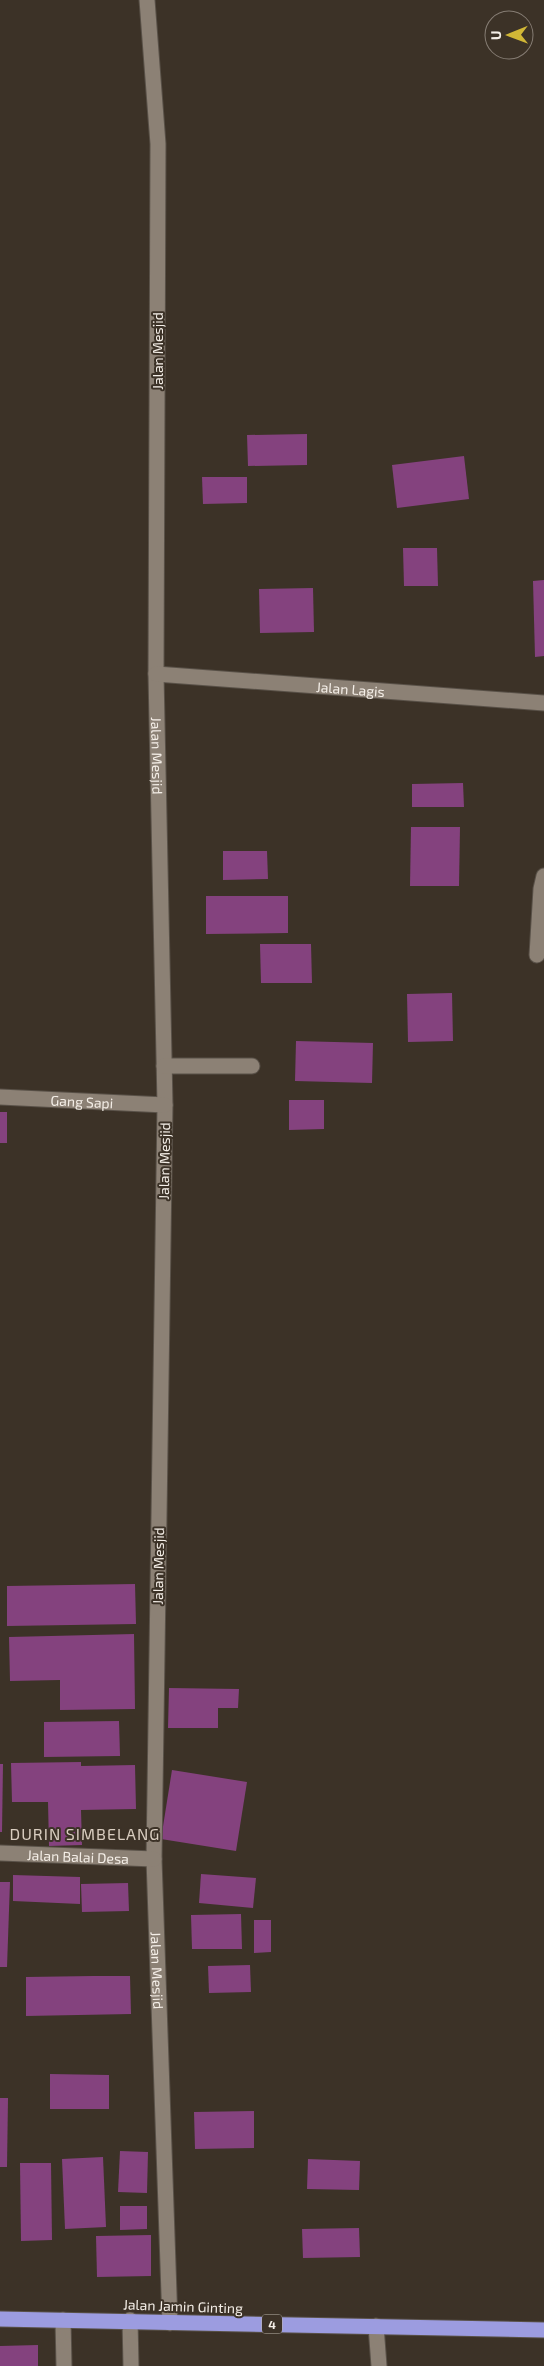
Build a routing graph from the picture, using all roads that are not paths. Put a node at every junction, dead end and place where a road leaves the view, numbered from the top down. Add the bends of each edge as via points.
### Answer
1 (146, 0) edge
2 (156, 674) junction
3 (544, 702) edge
4 (544, 876) edge
5 (537, 955) dead end
6 (164, 1066) junction
7 (252, 1066) dead end
8 (0, 1097) edge
9 (165, 1105) junction
10 (0, 1853) edge
11 (154, 1859) junction
12 (0, 2319) edge
13 (63, 2320) junction
14 (130, 2320) junction
15 (170, 2323) junction
16 (376, 2326) junction
17 (544, 2330) edge
18 (64, 2366) edge
19 (131, 2366) edge
20 (379, 2366) edge

1 - 2 street, Jalan Mesjid via 158,144
2 - 3 street, Jalan Lagis
2 - 6 street, Jalan Mesjid
4 - 5 street
6 - 7 street
6 - 9 street, Jalan Mesjid
8 - 9 street, Gang Sapi
9 - 11 street, Jalan Mesjid
10 - 11 street, Jalan Balai Desa
11 - 15 street, Jalan Mesjid
12 - 13 highway, Jalan Jamin Ginting / 4
13 - 14 highway, Jalan Jamin Ginting / 4
13 - 18 street
14 - 15 highway, Jalan Jamin Ginting / 4
14 - 19 street
15 - 16 highway, Jalan Jamin Ginting / 4
16 - 17 highway, Jalan Jamin Ginting / 4
16 - 20 street

